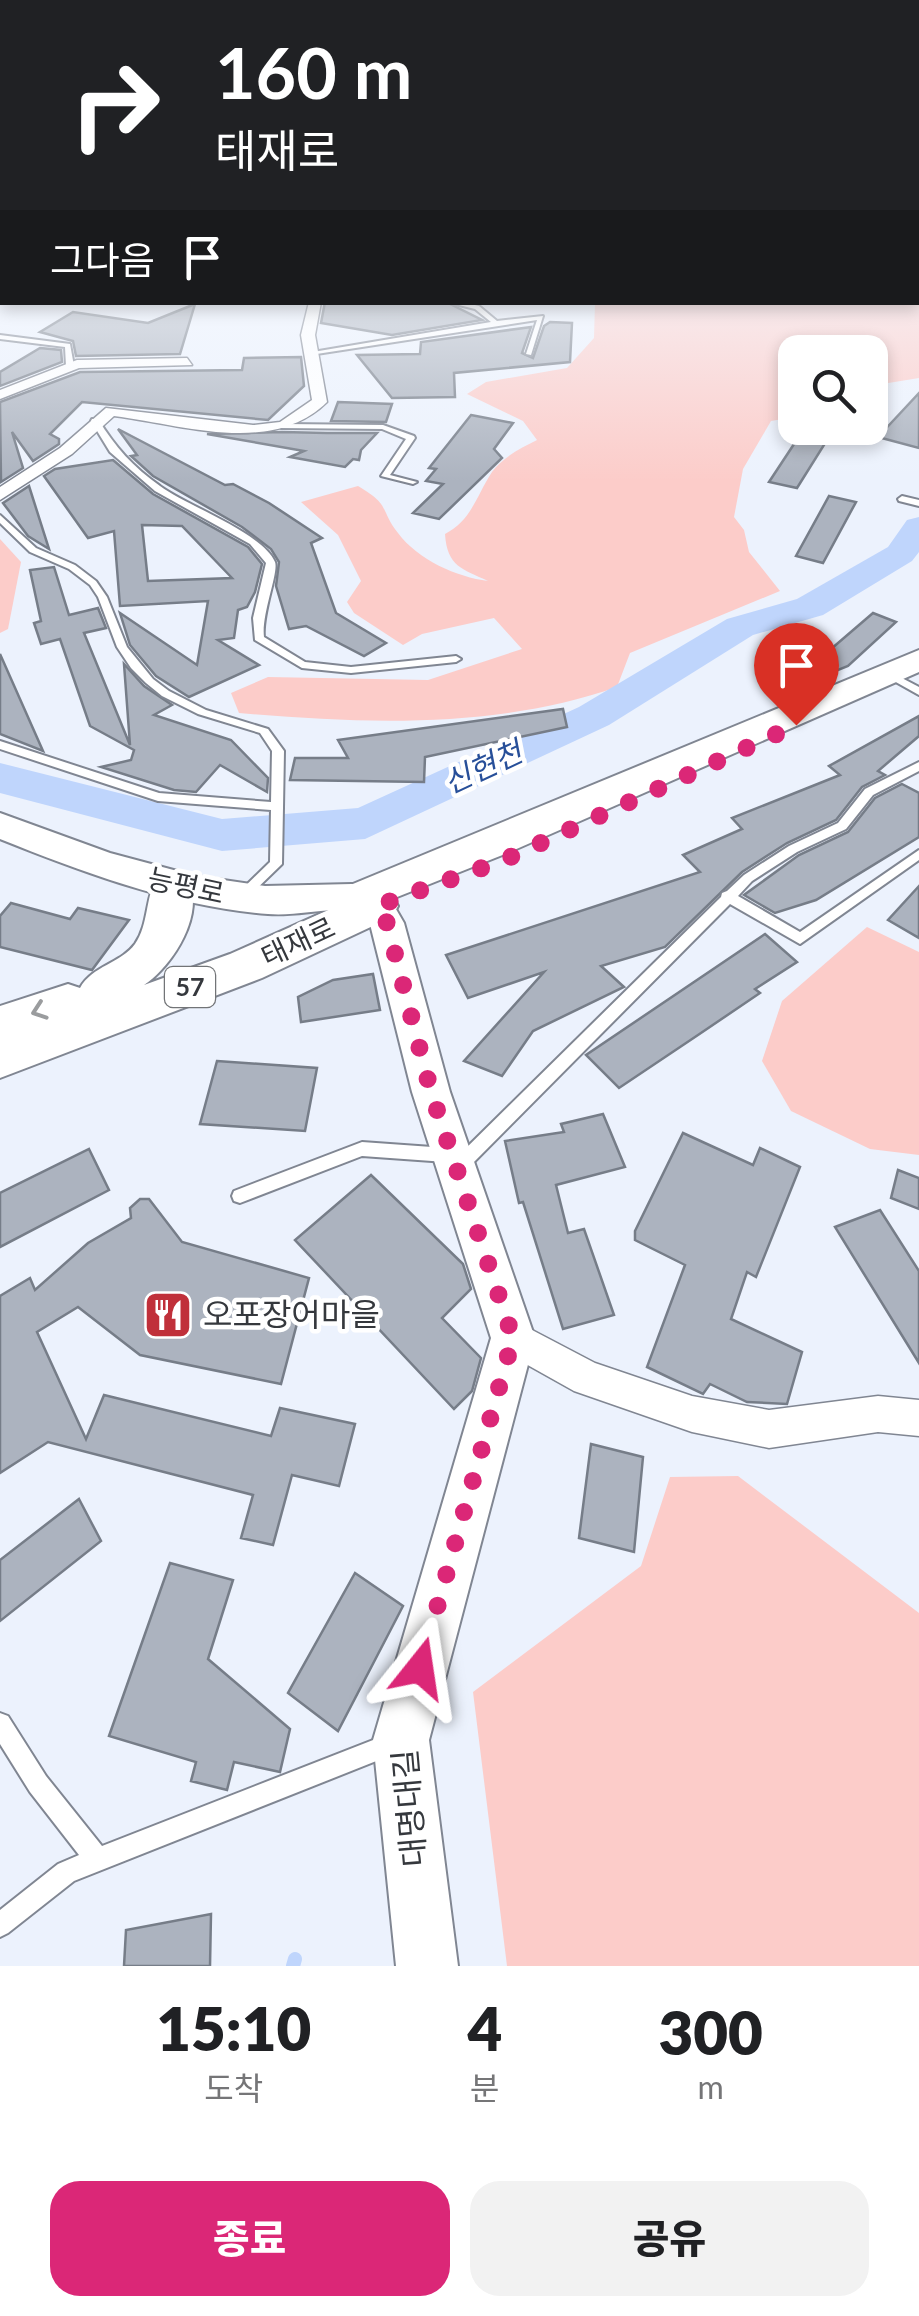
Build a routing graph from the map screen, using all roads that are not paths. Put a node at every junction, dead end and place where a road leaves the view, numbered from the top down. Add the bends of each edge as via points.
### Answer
1 (314, 305) edge
2 (466, 305) edge
3 (496, 323) junction
4 (0, 337) edge
5 (310, 353) junction
6 (529, 354) dead end
7 (187, 362) dead end
8 (70, 366) junction
9 (0, 395) edge
10 (95, 420) junction
11 (284, 426) junction
12 (413, 482) dead end
13 (0, 495) edge
14 (902, 499) dead end
15 (919, 504) edge
16 (0, 518) edge
17 (456, 660) dead end
18 (914, 675) edge
19 (0, 745) edge
20 (919, 766) edge
21 (278, 807) junction
22 (0, 825) edge
23 (919, 854) edge
24 (172, 888) junction
25 (727, 896) junction
26 (240, 897) junction
27 (369, 901) junction
28 (102, 990) junction
29 (0, 1025) edge
30 (0, 1058) edge
31 (454, 1162) junction
32 (240, 1196) dead end
33 (513, 1338) junction
34 (919, 1418) edge
35 (0, 1724) edge
36 (401, 1740) junction
37 (98, 1860) junction
38 (0, 1925) edge
39 (427, 1966) edge

1 - 5 street
2 - 3 lane
3 - 5 lane
3 - 6 lane via 541,317
4 - 8 lane via 68,345
5 - 11 street via 320,402
7 - 8 street
8 - 9 street
10 - 11 street via 111,411 253,430
10 - 13 street via 66,452
10 - 17 lane via 112,450 147,480 252,542 271,564 255,617 259,638 302,665 351,670
11 - 12 lane via 383,427 411,438 385,476
14 - 15 lane
16 - 21 lane via 20,541 69,562 96,586 120,645 164,694 200,714 264,731 278,751
18 - 27 main road, 태재로 / 57 via 504,860
19 - 21 lane via 158,797
20 - 25 lane via 869,792 842,826 793,848
21 - 26 lane via 276,864
22 - 24 main road, 능평로
23 - 25 lane via 800,939
24 - 26 main road, 능평로
24 - 28 highway via 166,928 148,960
25 - 31 lane
26 - 27 main road, 능평로
27 - 28 highway, 태재로 / 57
27 - 30 highway, 태재로 / 57 via 246,966
27 - 31 street via 387,923
28 -> 29 highway, 태재로 / 57
31 - 32 lane via 362,1149
31 - 33 street
33 - 34 street via 587,1378 692,1414 769,1429 878,1414
33 - 36 street, 대명대길
35 - 37 lane
36 - 37 lane
36 - 39 street, 대명대길
37 - 38 lane via 66,1872

